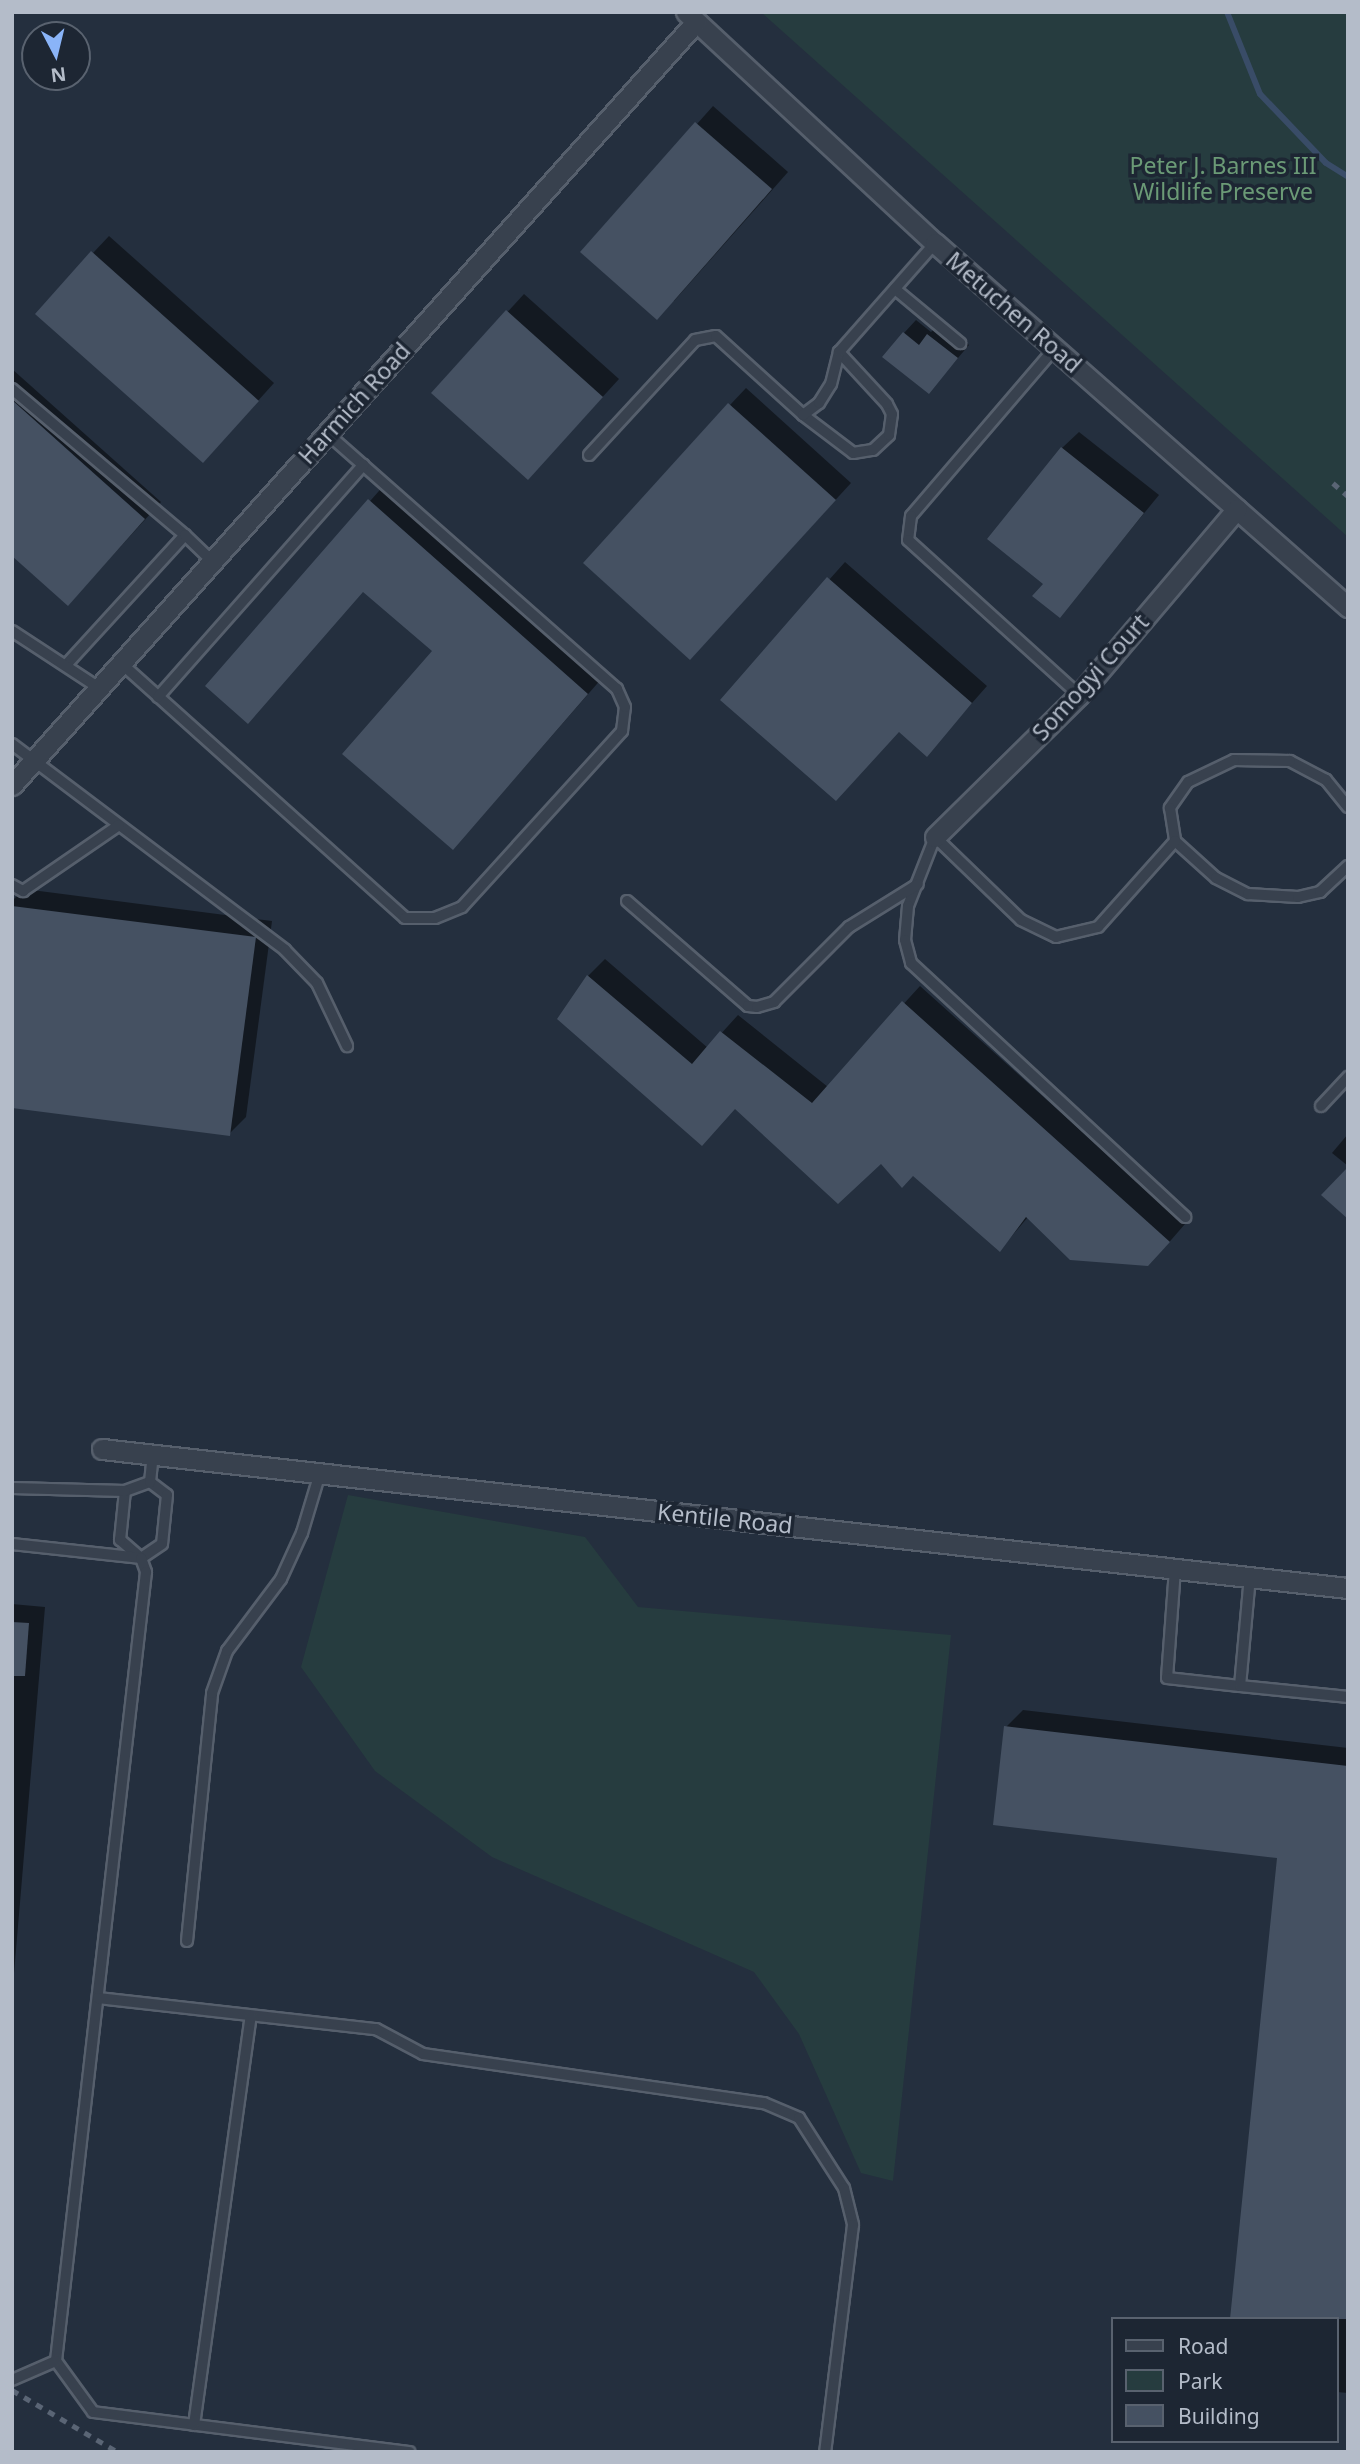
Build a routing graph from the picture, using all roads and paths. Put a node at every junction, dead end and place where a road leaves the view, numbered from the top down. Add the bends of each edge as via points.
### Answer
1 (695, 15) edge
2 (936, 243) junction
3 (895, 289) junction
4 (960, 344) dead end
5 (1055, 348) junction
6 (839, 352) junction
7 (12, 389) edge
8 (803, 415) junction
9 (327, 433) junction
10 (589, 455) dead end
11 (363, 465) junction
12 (1237, 509) junction
13 (185, 535) junction
14 (212, 561) junction
15 (1348, 607) edge
16 (12, 631) edge
17 (67, 664) junction
18 (122, 664) junction
19 (99, 688) junction
20 (1079, 695) junction
21 (158, 697) junction
22 (12, 744) edge
23 (34, 761) junction
24 (12, 785) edge
25 (1348, 807) edge
26 (118, 825) junction
27 (935, 837) junction
28 (1175, 841) junction
29 (1348, 866) edge
30 (918, 883) junction
31 (12, 885) edge
32 (627, 901) dead end
33 (347, 1046) dead end
34 (1348, 1077) edge
35 (1321, 1107) dead end
36 (1185, 1217) dead end
37 (102, 1448) dead end
38 (153, 1453) junction
39 (321, 1472) junction
40 (150, 1482) junction
41 (12, 1488) edge
42 (125, 1491) junction
43 (12, 1544) edge
44 (141, 1558) junction
45 (1175, 1569) junction
46 (1250, 1577) junction
47 (1348, 1588) edge
48 (1240, 1686) junction
49 (1348, 1697) edge
50 (187, 1941) dead end
51 (98, 1998) junction
52 (251, 2015) junction
53 (57, 2361) junction
54 (12, 2380) edge
55 (194, 2425) junction
56 (409, 2452) edge
57 (825, 2452) edge

1 - 2 street, Metuchen Road
1 - 9 street, Harmich Road
2 - 3 lane
2 - 5 street, Metuchen Road
3 - 4 lane
3 - 6 lane
5 - 12 street, Metuchen Road
5 - 20 lane via 911,516 908,540
6 - 8 lane via 831,384 819,403
6 - 8 lane via 887,404 892,414 889,435 873,450 853,453
7 - 13 lane
8 - 10 lane via 716,337 695,340
9 - 11 lane
9 - 14 street, Harmich Road
11 - 21 lane
11 - 21 lane via 617,689 625,707 622,731 462,907 435,918 405,918
12 - 15 street, Metuchen Road
12 - 20 street, Somogyi Court
13 - 14 lane
13 - 17 lane
14 - 18 street, Harmich Road
16 - 17 lane
17 - 19 lane
18 - 19 street, Harmich Road
18 - 21 lane
19 - 23 street, Harmich Road
20 - 27 street, Somogyi Court
22 - 23 lane
23 - 24 street, Harmich Road
23 - 26 lane
25 - 28 lane via 1326,780 1290,761 1234,760 1188,782 1170,808
26 - 31 lane via 23,891
26 - 33 lane via 285,950 317,984
27 - 28 lane via 1021,920 1056,937 1098,927
27 - 30 lane
28 - 29 lane via 1216,878 1248,894 1298,897 1320,892
30 - 32 lane via 849,927 774,1002 757,1007 748,1006
30 - 36 lane via 908,906 905,940 911,963
34 - 35 lane
37 - 38 street, Kentile Road
38 - 39 street, Kentile Road
38 - 40 lane
39 - 45 street, Kentile Road
39 - 50 lane via 302,1533 281,1579 228,1651 212,1693
40 - 42 lane
40 - 44 lane via 167,1495 162,1544
41 - 42 lane
42 - 44 lane via 120,1540
43 - 44 lane
44 - 51 lane via 146,1572
45 - 46 street, Kentile Road
45 - 48 lane via 1167,1678
46 - 47 street, Kentile Road
46 - 48 lane
48 - 49 lane
51 - 52 lane
51 - 53 lane
52 - 55 lane
52 - 57 lane via 376,2029 423,2054 764,2103 799,2118 844,2188 853,2225
53 - 54 lane
53 - 55 lane via 93,2412
55 - 56 lane

